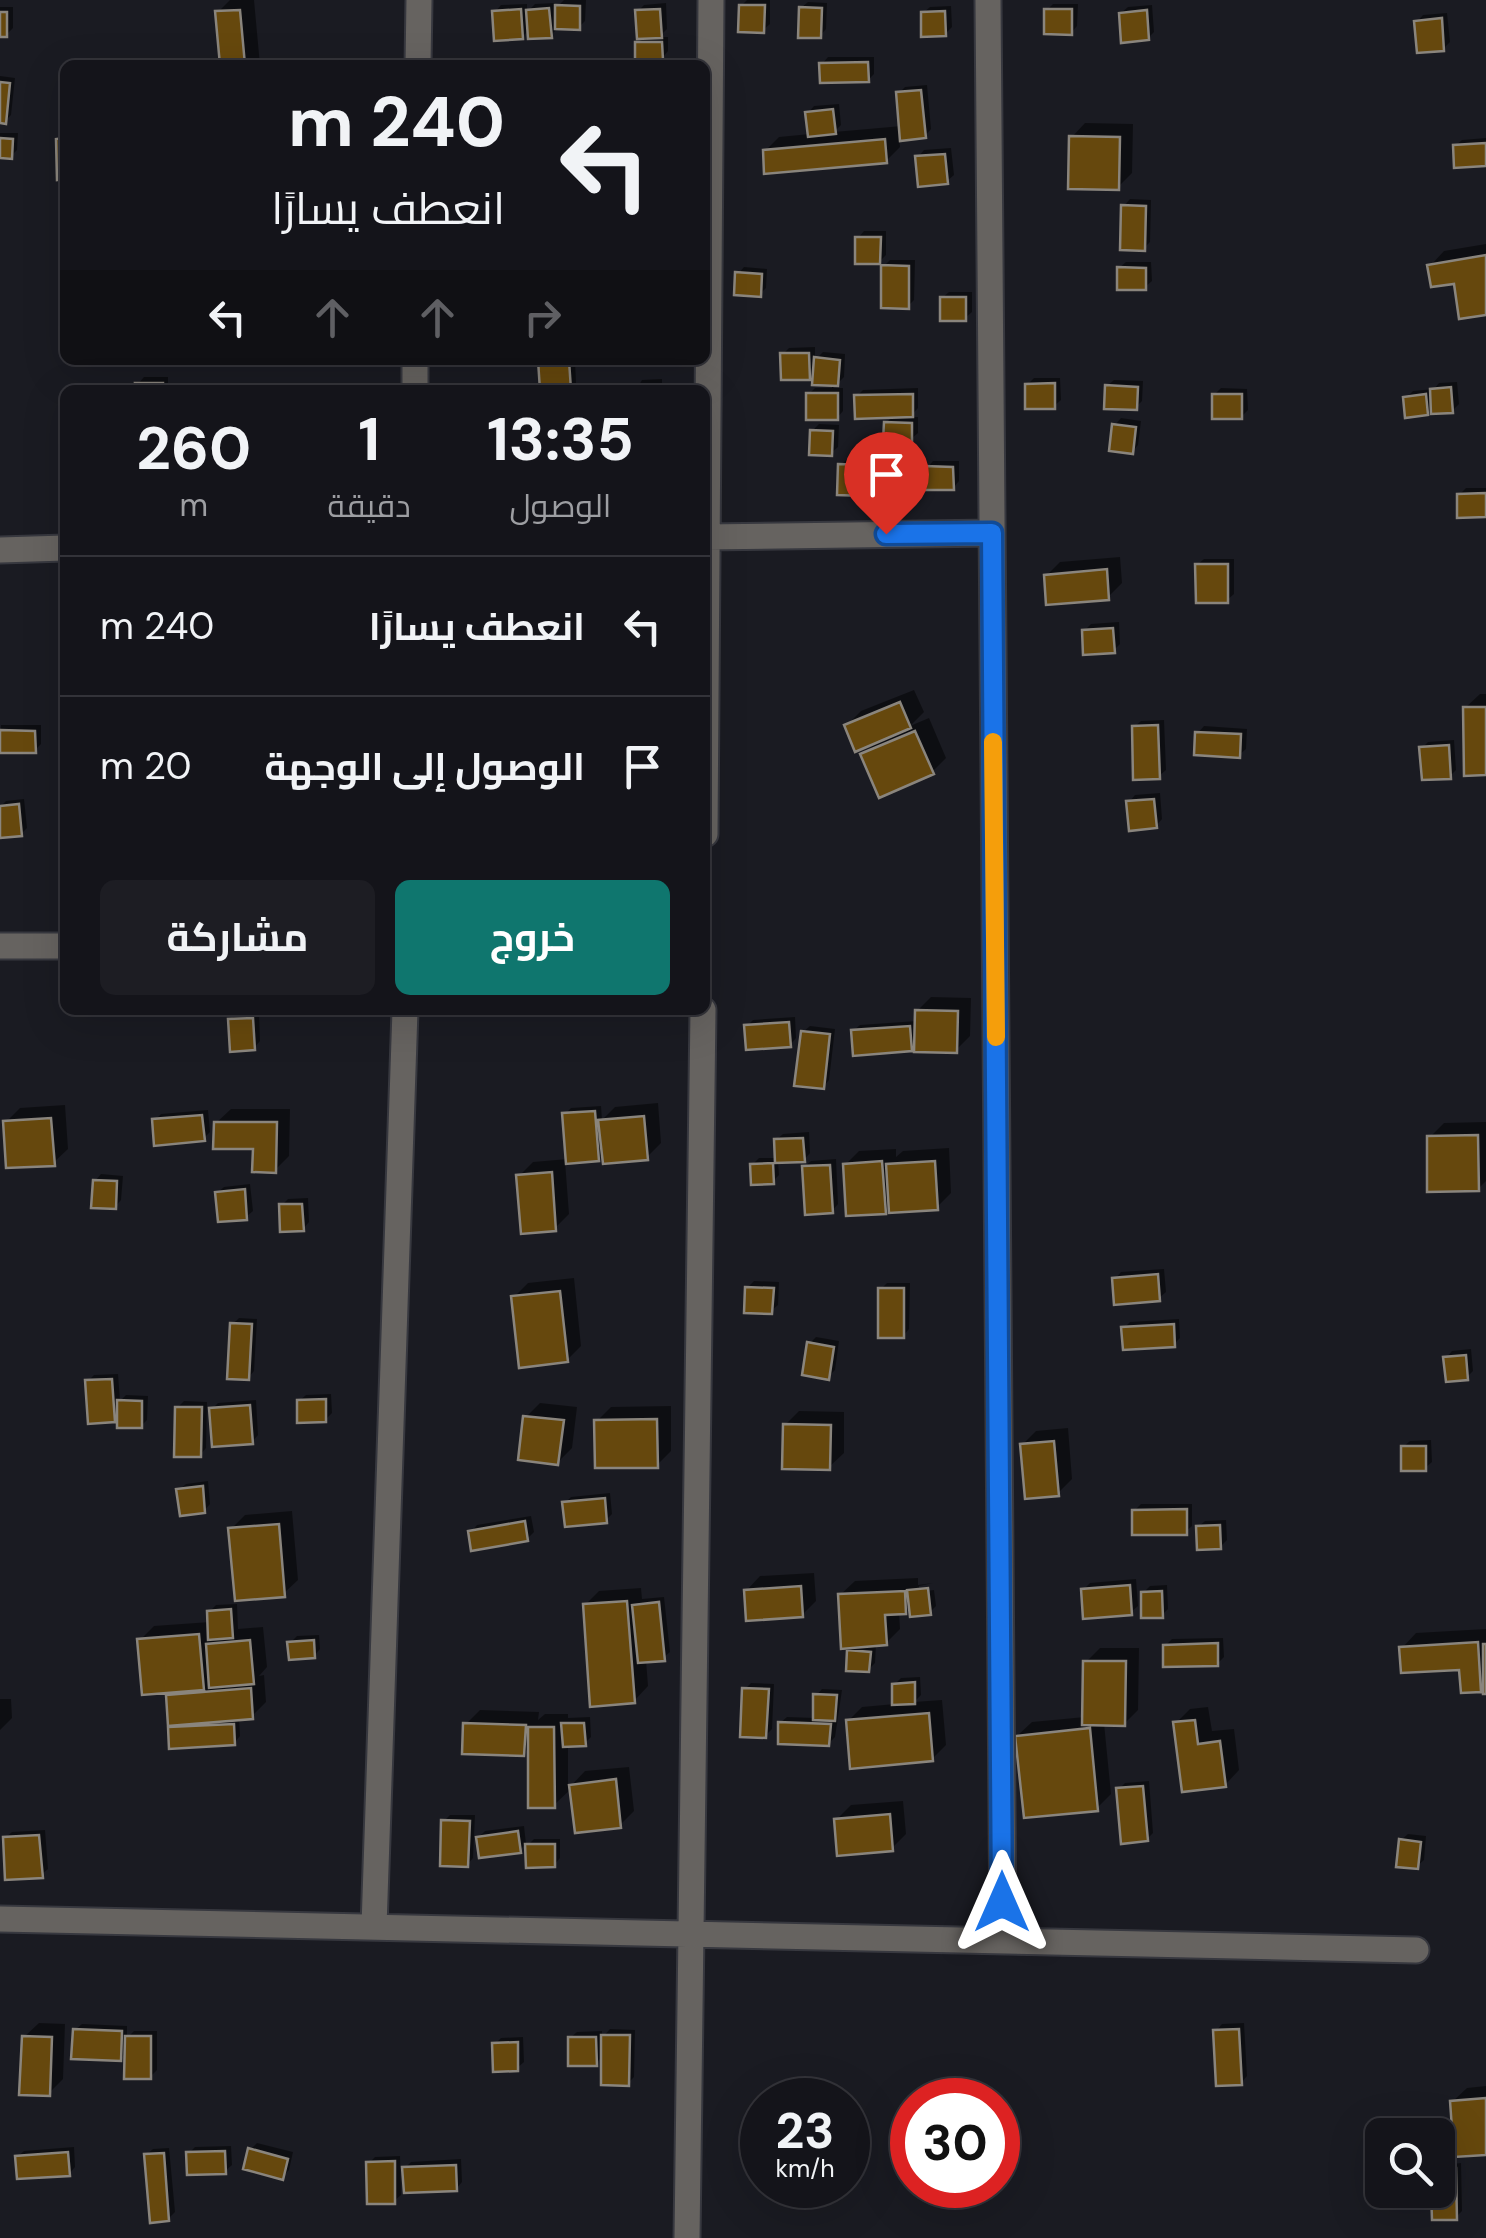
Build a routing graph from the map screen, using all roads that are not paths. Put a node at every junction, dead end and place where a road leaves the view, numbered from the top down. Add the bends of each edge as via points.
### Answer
1 (419, 0) edge
2 (711, 0) edge
3 (988, 0) edge
4 (418, 60) edge
5 (710, 134) edge
6 (992, 533) junction
7 (710, 537) edge
8 (60, 548) edge
9 (0, 550) edge
10 (0, 946) edge
11 (60, 946) edge
12 (406, 1015) edge
13 (703, 1015) edge
14 (0, 1919) edge
15 (374, 1927) junction
16 (691, 1934) junction
17 (1002, 1941) junction
18 (1416, 1950) dead end
19 (687, 2238) edge

1 - 4 street
2 - 5 street
3 - 6 street
6 - 7 street
6 - 17 street
8 - 9 street
10 - 11 street
12 - 15 street
13 - 16 street
14 - 15 street
15 - 16 street
16 - 17 street
16 - 19 street
17 - 18 street

